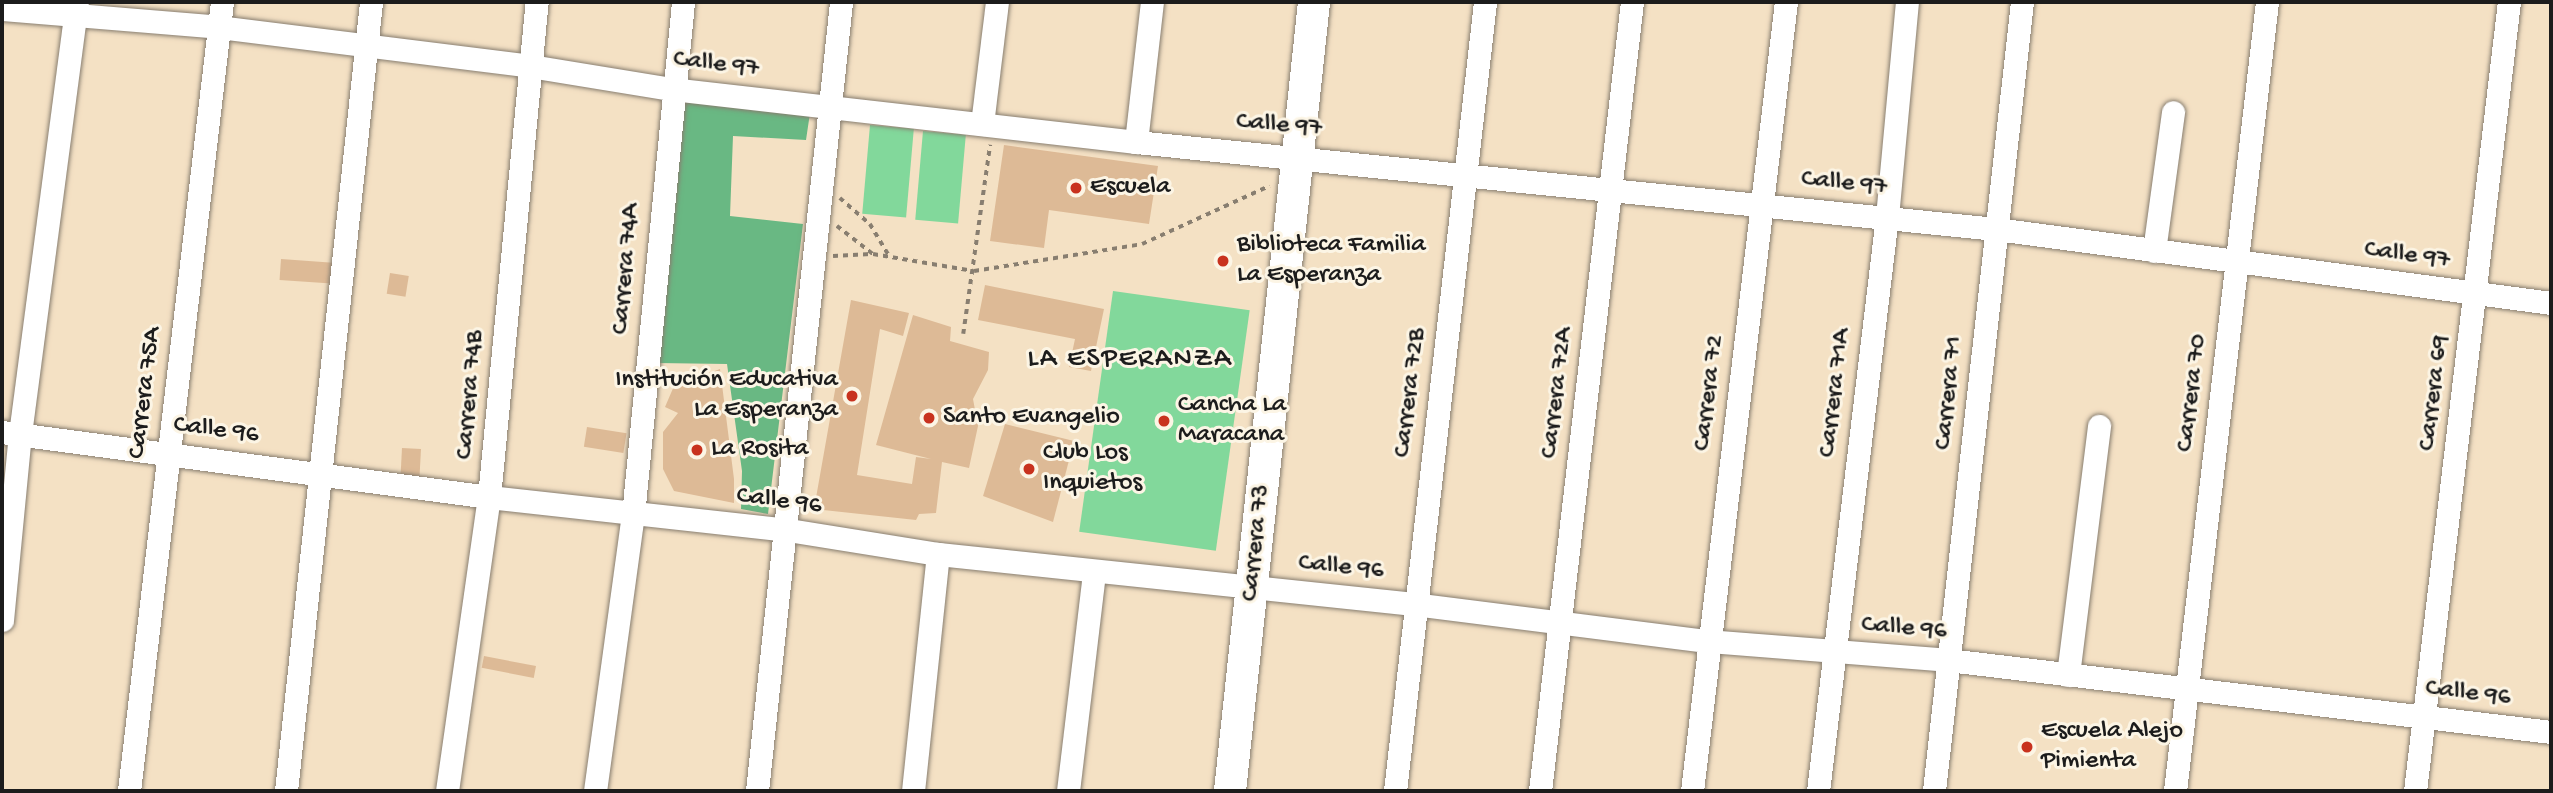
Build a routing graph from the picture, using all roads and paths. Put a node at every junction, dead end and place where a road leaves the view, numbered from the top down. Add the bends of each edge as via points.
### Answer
1 (222, 2) edge
2 (370, 2) edge
3 (537, 2) edge
4 (682, 2) edge
5 (841, 2) edge
6 (997, 2) edge
7 (1152, 2) edge
8 (1314, 2) edge
9 (1485, 2) edge
10 (1632, 2) edge
11 (1786, 2) edge
12 (1907, 2) edge
13 (2022, 2) edge
14 (2267, 2) edge
15 (2509, 2) edge
16 (2, 9) edge
17 (76, 9) edge
18 (219, 27) junction
19 (365, 45) junction
20 (530, 66) junction
21 (671, 89) junction
22 (828, 107) junction
23 (2173, 112) dead end
24 (987, 125) junction
25 (1136, 142) junction
26 (1298, 162) junction
27 (1466, 173) junction
28 (821, 188) junction
29 (1610, 189) junction
30 (1761, 204) junction
31 (818, 212) junction
32 (1887, 217) junction
33 (1996, 229) junction
34 (2154, 251) junction
35 (873, 254) junction
36 (890, 257) junction
37 (813, 258) junction
38 (2237, 261) junction
39 (974, 271) junction
40 (2476, 294) junction
41 (2551, 303) edge
42 (963, 334) dead end
43 (2099, 426) dead end
44 (11, 433) edge
45 (167, 453) junction
46 (323, 473) junction
47 (489, 497) junction
48 (633, 515) junction
49 (788, 530) junction
50 (938, 554) junction
51 (1094, 572) junction
52 (1252, 587) junction
53 (1414, 604) junction
54 (2, 620) edge
55 (1559, 624) junction
56 (1708, 641) junction
57 (1831, 651) junction
58 (1948, 660) junction
59 (2068, 675) junction
60 (2186, 687) junction
61 (2423, 718) junction
62 (2551, 732) edge
63 (129, 791) edge
64 (286, 791) edge
65 (447, 791) edge
66 (595, 791) edge
67 (757, 791) edge
68 (913, 791) edge
69 (1068, 791) edge
70 (1230, 791) edge
71 (1395, 791) edge
72 (1540, 791) edge
73 (1692, 791) edge
74 (1818, 791) edge
75 (1934, 791) edge
76 (2175, 791) edge
77 (2415, 791) edge

1 - 18 street, Carrera 75A
2 - 19 street
3 - 20 street, Carrera 74B
4 - 21 street, Carrera 74A
5 - 22 street
6 - 24 street
7 - 25 street
8 - 26 street, Carrera 73
9 - 27 street, Carrera 72B
10 - 29 street, Carrera 72A
11 - 30 street, Carrera 72
12 - 32 street, Carrera 71A
13 - 33 street, Carrera 71
14 - 38 street, Carrera 70
15 - 40 street, Carrera 69
16 - 17 street, Calle 97
17 - 18 street, Calle 97
17 - 44 street
18 - 19 street, Calle 97
18 - 45 street, Carrera 75A
19 - 20 street, Calle 97
19 - 46 street
20 - 21 street, Calle 97
20 - 47 street, Carrera 74B
21 - 22 street, Calle 97
21 - 48 street, Carrera 74A
22 - 24 street, Calle 97
22 - 28 street
23 - 34 street
24 - 25 street, Calle 97
24 - 39 path
25 - 26 street, Calle 97
26 - 27 street, Calle 97
26 - 39 path via 1142,244
26 - 52 street, Carrera 73
27 - 29 street, Calle 97
27 - 53 street, Carrera 72B
28 - 31 street
28 - 36 path via 842,199 870,225
29 - 30 street, Calle 97
29 - 55 street, Carrera 72A
30 - 32 street, Calle 97
30 - 56 street, Carrera 72
31 - 35 path
31 - 37 street
32 - 33 street, Calle 97
32 - 57 street, Carrera 71A
33 - 34 street, Calle 97
33 - 58 street, Carrera 71
34 - 38 street, Calle 97
35 - 36 path
35 - 37 path
36 - 39 path
37 - 49 street
38 - 40 street, Calle 97
38 - 60 street, Carrera 70
39 - 42 path
40 - 41 street, Calle 97
40 - 61 street, Carrera 69
43 - 59 street
44 - 45 street, Calle 96
44 - 54 street
45 - 46 street, Calle 96
45 - 63 street, Carrera 75A
46 - 47 street, Calle 96
46 - 64 street
47 - 48 street, Calle 96
47 - 65 street, Carrera 74B
48 - 49 street, Calle 96
48 - 66 street, Carrera 74A
49 - 50 street, Calle 96
49 - 67 street
50 - 51 street, Calle 96
50 - 68 street
51 - 52 street, Calle 96
51 - 69 street
52 - 53 street, Calle 96
52 - 70 street, Carrera 73
53 - 55 street, Calle 96
53 - 71 street, Carrera 72B
55 - 56 street, Calle 96
55 - 72 street, Carrera 72A
56 - 57 street, Calle 96
56 - 73 street, Carrera 72
57 - 58 street, Calle 96
57 - 74 street, Carrera 71A
58 - 59 street, Calle 96
58 - 75 street, Carrera 71
59 - 60 street, Calle 96
60 - 61 street, Calle 96
60 - 76 street, Carrera 70
61 - 62 street, Calle 96
61 - 77 street, Carrera 69

